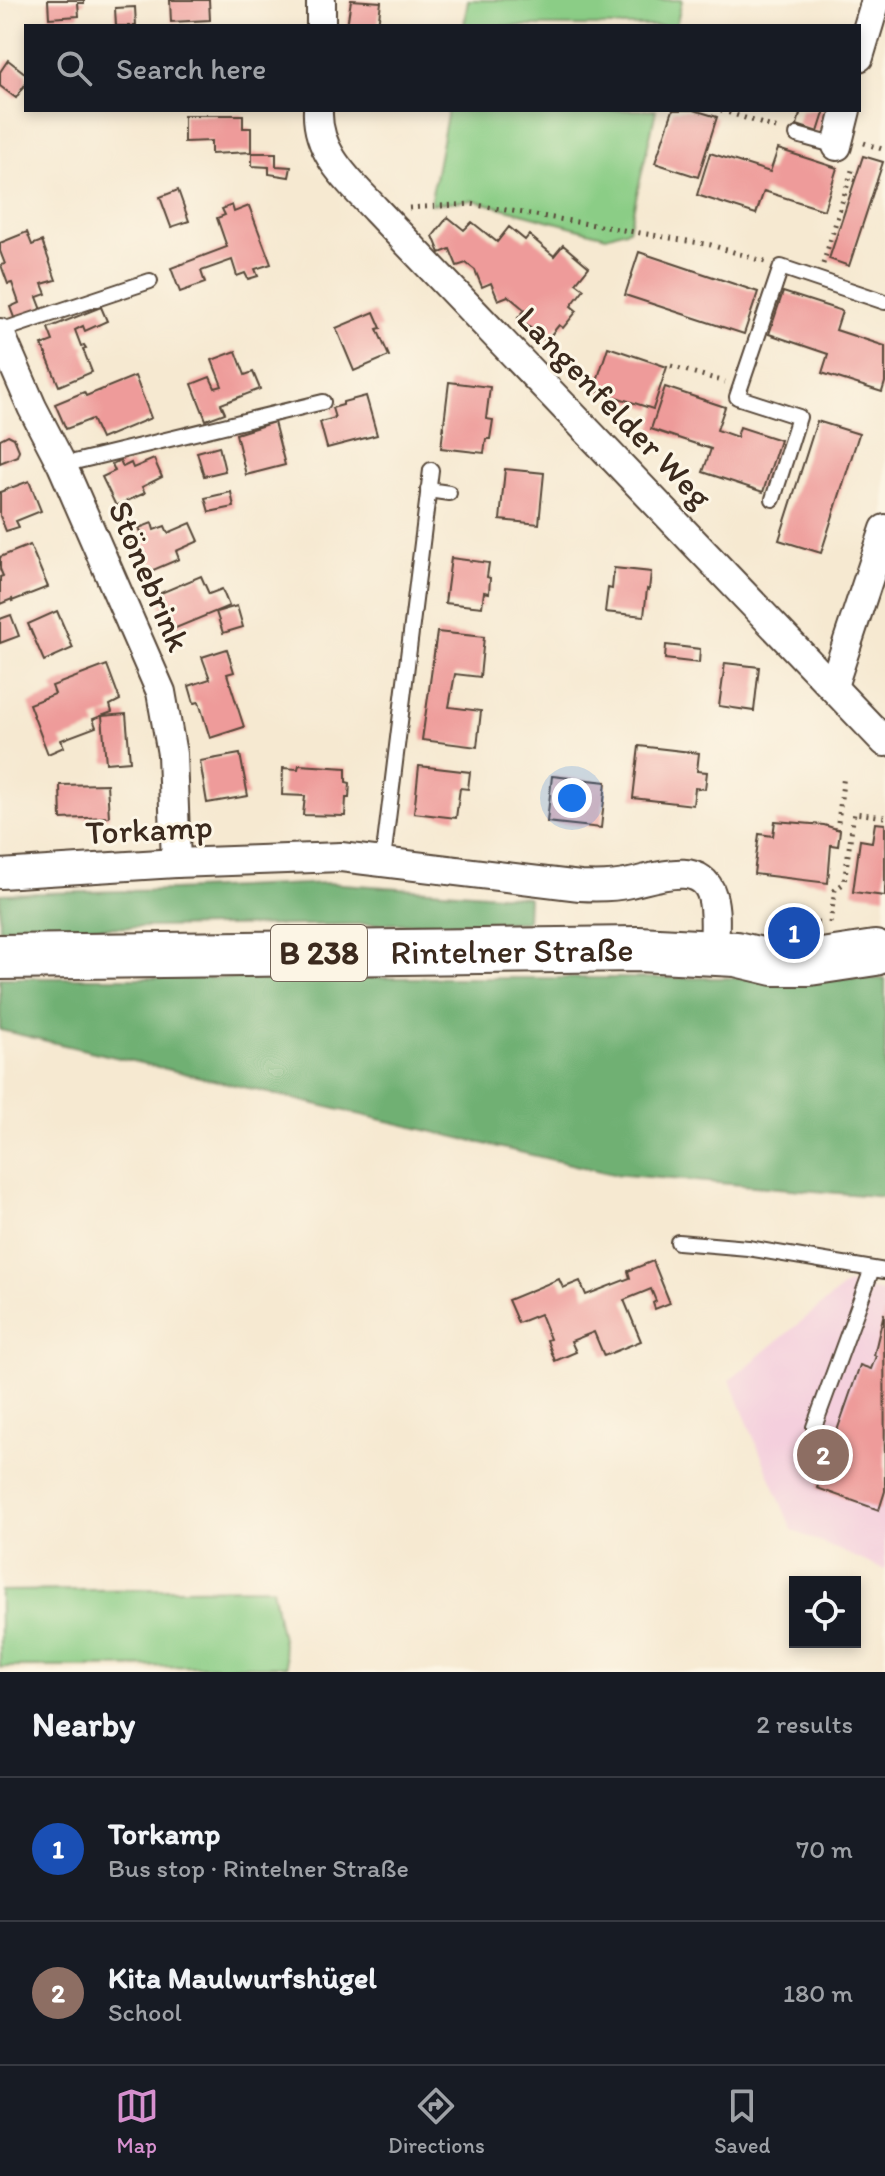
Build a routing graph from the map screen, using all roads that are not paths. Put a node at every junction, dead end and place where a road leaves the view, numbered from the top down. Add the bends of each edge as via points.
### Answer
1 (321, 0) edge
2 (876, 0) edge
3 (321, 24) edge
4 (861, 50) edge
5 (318, 112) edge
6 (846, 112) edge
7 (790, 132) road end
8 (847, 149) joint
9 (150, 281) dead end
10 (885, 302) edge
11 (0, 332) edge
12 (323, 402) dead end
13 (62, 465) junction
14 (431, 470) dead end
15 (428, 490) junction
16 (449, 493) dead end
17 (773, 499) dead end
18 (885, 529) edge
19 (833, 686) junction
20 (885, 742) edge
21 (383, 860) junction
22 (176, 863) junction
23 (0, 874) edge
24 (725, 954) junction
25 (880, 954) edge
26 (0, 957) edge
27 (678, 1242) dead end
28 (878, 1270) edge
29 (814, 1427) dead end

1 - 3 street
2 - 4 street
5 - 19 street, Langenfelder Weg via 330,160
6 - 8 street
7 - 8 lane
9 - 11 lane
10 - 17 lane via 781,267 737,397 799,417
11 - 13 street, Stönebrink
12 - 13 lane
13 - 22 street, Stönebrink via 161,692 172,754
14 - 15 lane
15 - 16 lane
15 - 21 lane
18 - 19 street
19 - 20 street, Langenfelder Weg
21 - 22 street, Torkamp
21 - 24 street, Torkamp via 580,886 685,874 698,878 712,896
22 - 23 street, Torkamp
24 - 25 main road, Rintelner Straße / B 238 via 774,963
24 - 26 main road, Rintelner Straße / B 238 via 638,949
27 - 28 lane
28 - 29 lane

